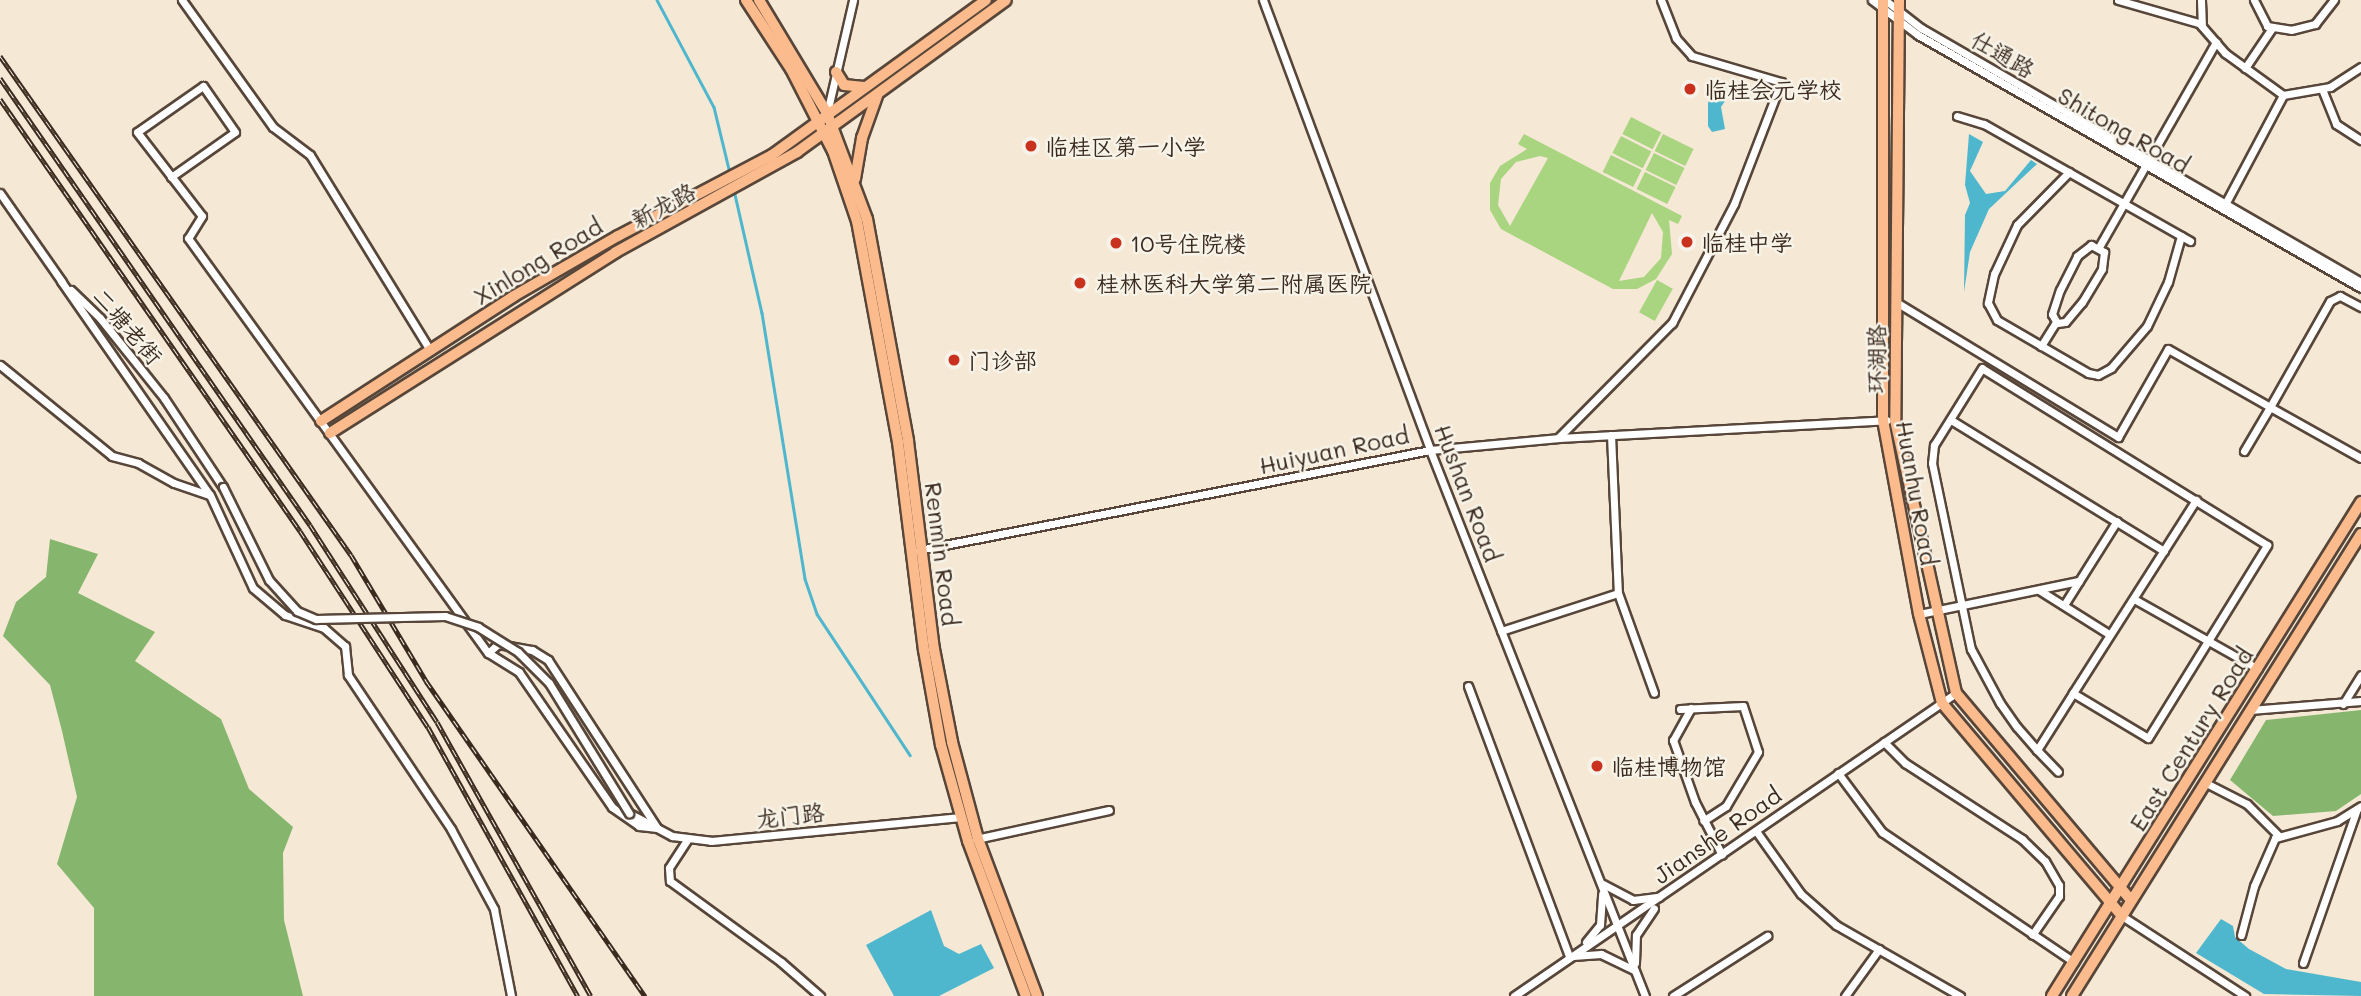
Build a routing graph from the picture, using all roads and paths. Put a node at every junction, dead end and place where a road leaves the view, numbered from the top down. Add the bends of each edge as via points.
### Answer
1 (182, 0) edge
2 (746, 0) edge
3 (759, 0) edge
4 (853, 0) edge
5 (986, 0) edge
6 (1006, 0) edge
7 (1263, 0) edge
8 (1661, 0) edge
9 (1872, 0) edge
10 (2118, 0) edge
11 (2201, 0) edge
12 (2254, 0) edge
13 (2334, 0) edge
14 (1883, 3) edge
15 (1897, 10) edge
16 (2202, 26) junction
17 (2272, 28) junction
18 (2216, 43) junction
19 (2361, 66) edge
20 (2245, 68) junction
21 (836, 72) junction
22 (864, 87) junction
23 (2322, 89) junction
24 (2283, 94) junction
25 (878, 95) junction
26 (827, 113) junction
27 (1958, 116) dead end
28 (819, 122) junction
29 (833, 127) junction
30 (823, 133) junction
31 (2361, 140) edge
32 (2148, 162) junction
33 (761, 168) junction
34 (2069, 172) junction
35 (171, 177) junction
36 (855, 183) junction
37 (0, 194) edge
38 (2123, 203) junction
39 (2224, 206) junction
40 (2181, 236) junction
41 (2190, 241) dead end
42 (2099, 247) junction
43 (2361, 269) edge
44 (61, 281) junction
45 (2356, 281) edge
46 (2361, 288) edge
47 (1895, 302) junction
48 (2361, 307) edge
49 (2056, 322) junction
50 (2041, 346) junction
51 (430, 350) junction
52 (0, 365) edge
53 (2270, 407) junction
54 (1895, 420) junction
55 (1951, 420) junction
56 (321, 421) junction
57 (1883, 421) junction
58 (330, 433) junction
59 (1611, 435) junction
60 (1559, 438) junction
61 (1430, 450) junction
62 (2244, 451) dead end
63 (2361, 458) edge
64 (209, 495) junction
65 (2196, 500) junction
66 (2361, 502) edge
67 (2117, 521) junction
68 (2361, 534) edge
69 (916, 550) junction
70 (2164, 551) junction
71 (2080, 581) junction
72 (2039, 590) junction
73 (1618, 593) junction
74 (2134, 598) junction
75 (1962, 606) junction
76 (2064, 606) junction
77 (1938, 611) junction
78 (1919, 614) junction
79 (1501, 631) junction
80 (2109, 634) junction
81 (2207, 641) junction
82 (488, 653) junction
83 (2258, 669) junction
84 (2361, 675) edge
85 (1468, 686) dead end
86 (1654, 693) dead end
87 (1956, 693) junction
88 (2073, 693) junction
89 (2361, 701) edge
90 (1942, 703) junction
91 (2343, 704) junction
92 (1691, 708) junction
93 (1681, 709) dead end
94 (2250, 710) junction
95 (1884, 742) junction
96 (2037, 750) junction
97 (2057, 772) dead end
98 (1838, 773) junction
99 (2203, 782) junction
100 (2359, 808) edge
101 (1109, 810) dead end
102 (629, 813) joint
103 (961, 817) junction
104 (1703, 821) junction
105 (657, 828) junction
106 (1756, 831) junction
107 (2278, 835) junction
108 (687, 840) junction
109 (973, 840) junction
110 (1722, 855) junction
111 (1601, 882) junction
112 (2121, 888) junction
113 (1667, 894) junction
114 (2130, 900) junction
115 (2112, 903) junction
116 (2122, 916) junction
117 (1619, 928) junction
118 (2032, 935) junction
119 (2241, 935) dead end
120 (1767, 936) dead end
121 (1879, 949) junction
122 (1569, 956) junction
123 (2074, 962) junction
124 (2303, 963) dead end
125 (1635, 970) junction
126 (1516, 995) edge
127 (511, 996) edge
128 (820, 996) edge
129 (1026, 996) edge
130 (1037, 996) edge
131 (1645, 996) edge
132 (1673, 996) edge
133 (1845, 996) edge
134 (1960, 996) edge
135 (2052, 996) edge
136 (2072, 996) edge
137 (2245, 996) edge

1 - 51 street via 273,127 310,155
2 - 28 main road, Renmin Road
3 - 26 main road, Renmin Road
4 - 21 street
5 - 22 main road, Xinlong Road
6 - 25 main road, 新龙路
7 - 61 street, Hushan Road
8 - 60 street via 1676,38 1692,56 1782,82 1734,204 1672,323
9 - 14 street, Shitong Road
10 - 16 street via 2154,13 2193,19
11 - 16 street
12 - 17 street via 2261,19
13 - 17 street via 2322,18 2306,28
14 - 15 street, Shitong Road
14 - 57 main road, Huanhu Road
15 - 32 street, Shitong Road
15 - 47 main road, 环湖路
16 - 18 street
17 - 20 street
18 - 20 street
18 - 32 street
19 - 23 street via 2338,84
20 - 24 street
21 - 22 main road via 844,85
21 - 26 street
22 - 26 main road, Xinlong Road
23 - 24 street
23 - 31 street via 2336,124
24 - 39 street
25 - 29 main road, 新龙路
25 - 36 main road via 862,138
26 - 28 main road, Xinlong Road
26 - 29 main road, Renmin Road
27 - 34 street via 1984,124
28 - 30 main road, Renmin Road
28 - 33 main road, Xinlong Road
29 - 30 main road, 新龙路
29 - 36 main road, Renmin Road
30 - 33 main road, 新龙路
30 - 69 main road, Renmin Road via 857,222
32 - 38 street
32 - 39 street, Shitong Road
33 - 51 main road, Xinlong Road via 618,236
33 - 58 main road, 新龙路 via 724,194 616,252
34 - 38 street
34 - 50 street via 2021,219 1989,290 1992,316
35 - 35 street via 235,132 203,86 137,132
35 - 56 street via 202,216 188,238
36 - 69 main road, Renmin Road via 887,314
37 - 44 street, 二塘老街
38 - 40 street
38 - 42 street
39 - 45 street, Shitong Road
40 - 41 street
40 - 50 street via 2152,317 2110,368 2093,374
42 - 49 street via 2105,261 2094,284 2065,322
42 - 49 street via 2083,249 2069,269 2052,314
43 - 45 street
44 - 64 street
44 - 102 street, 二塘老街, bridge via 100,317 164,398 223,487 269,580 297,611 316,619 445,616 478,627 518,652 549,684
45 - 46 street, Shitong Road
47 - 53 street via 2118,437 2168,349
47 - 54 main road, 环湖路
48 - 53 street via 2340,296 2330,301
49 - 50 street
51 - 56 main road, Xinlong Road
52 - 64 street via 112,456
53 - 62 street
53 - 63 street
54 - 57 street, Huiyuan Road
54 - 77 main road, 环湖路
55 - 65 street via 1982,368
55 - 67 street
55 - 75 street via 1934,445 1932,463
56 - 58 street
57 - 59 street, Huiyuan Road
57 - 78 main road, Huanhu Road
58 - 82 street
59 - 60 street, Huiyuan Road
59 - 73 street
60 - 61 street, Huiyuan Road
61 - 69 street, Huiyuan Road
61 - 79 street, Hushan Road
64 - 127 street via 253,588 285,615 324,628 345,646 348,675 451,829 494,909
65 - 70 street
65 - 81 street via 2267,545
66 - 83 main road, East Century Road
67 - 70 street
67 - 71 street
68 - 94 main road, East Century Road
69 - 103 main road, Renmin Road via 931,698
69 - 109 main road, Renmin Road
70 - 74 street
71 - 72 street
71 - 76 street
72 - 75 street
72 - 76 street
73 - 79 street
73 - 86 street
74 - 80 street
74 - 81 street
75 - 77 street
75 - 96 street via 1971,649 1985,677
76 - 80 street
77 - 78 street
77 - 87 main road, 环湖路
78 - 90 main road, Huanhu Road
79 - 111 street, Hushan Road
80 - 88 street
81 - 83 street
81 - 88 street via 2148,738
82 - 105 street via 527,682 612,807 639,827
82 - 105 street via 498,644 532,650 548,660
83 - 112 main road, East Century Road
84 - 91 street
85 - 122 street
87 - 90 street, Jianshe Road
87 - 112 main road, 环湖路
88 - 96 street
89 - 91 street
90 - 95 street, Jianshe Road
90 - 115 main road, Huanhu Road
91 - 94 street
92 - 93 street
92 - 104 street via 1673,740
92 - 104 street via 1743,706 1758,752 1726,806
94 - 99 main road, East Century Road
95 - 98 street, Jianshe Road
95 - 118 street via 1905,763 2022,839 2045,861 2059,885 2059,895
96 - 97 street
98 - 106 street, Jianshe Road
98 - 118 street via 1882,832
99 - 107 street via 2247,804
99 - 114 main road, East Century Road
100 - 107 street via 2337,821
100 - 124 street
101 - 109 street
102 - 105 street, 龙门路
103 - 108 street, 龙门路 via 733,840
103 - 109 main road, Renmin Road
104 - 110 street
105 - 108 street, 龙门路
106 - 110 street, Jianshe Road
106 - 121 street via 1807,900 1836,925
107 - 119 street via 2260,868
108 - 128 street via 669,868 670,881
109 - 129 main road, Renmin Road
109 - 130 main road, Renmin Road
110 - 113 street, Jianshe Road
111 - 113 street via 1633,900
111 - 117 street, Hushan Road
111 - 122 street via 1600,925
112 - 114 main road, 环湖路
112 - 115 main road, East Century Road
113 - 117 street, Jianshe Road
113 - 125 street via 1645,917 1636,935
114 - 116 main road, East Century Road
115 - 116 main road, Huanhu Road
115 - 123 main road, East Century Road
116 - 136 main road, East Century Road
116 - 137 street
117 - 122 street, Jianshe Road
117 - 125 street, Hushan Road
118 - 123 street
120 - 132 street
121 - 133 street
121 - 134 street
122 - 125 street via 1601,954
122 - 126 street, Jianshe Road
123 - 135 main road, East Century Road
125 - 131 street, Hushan Road

